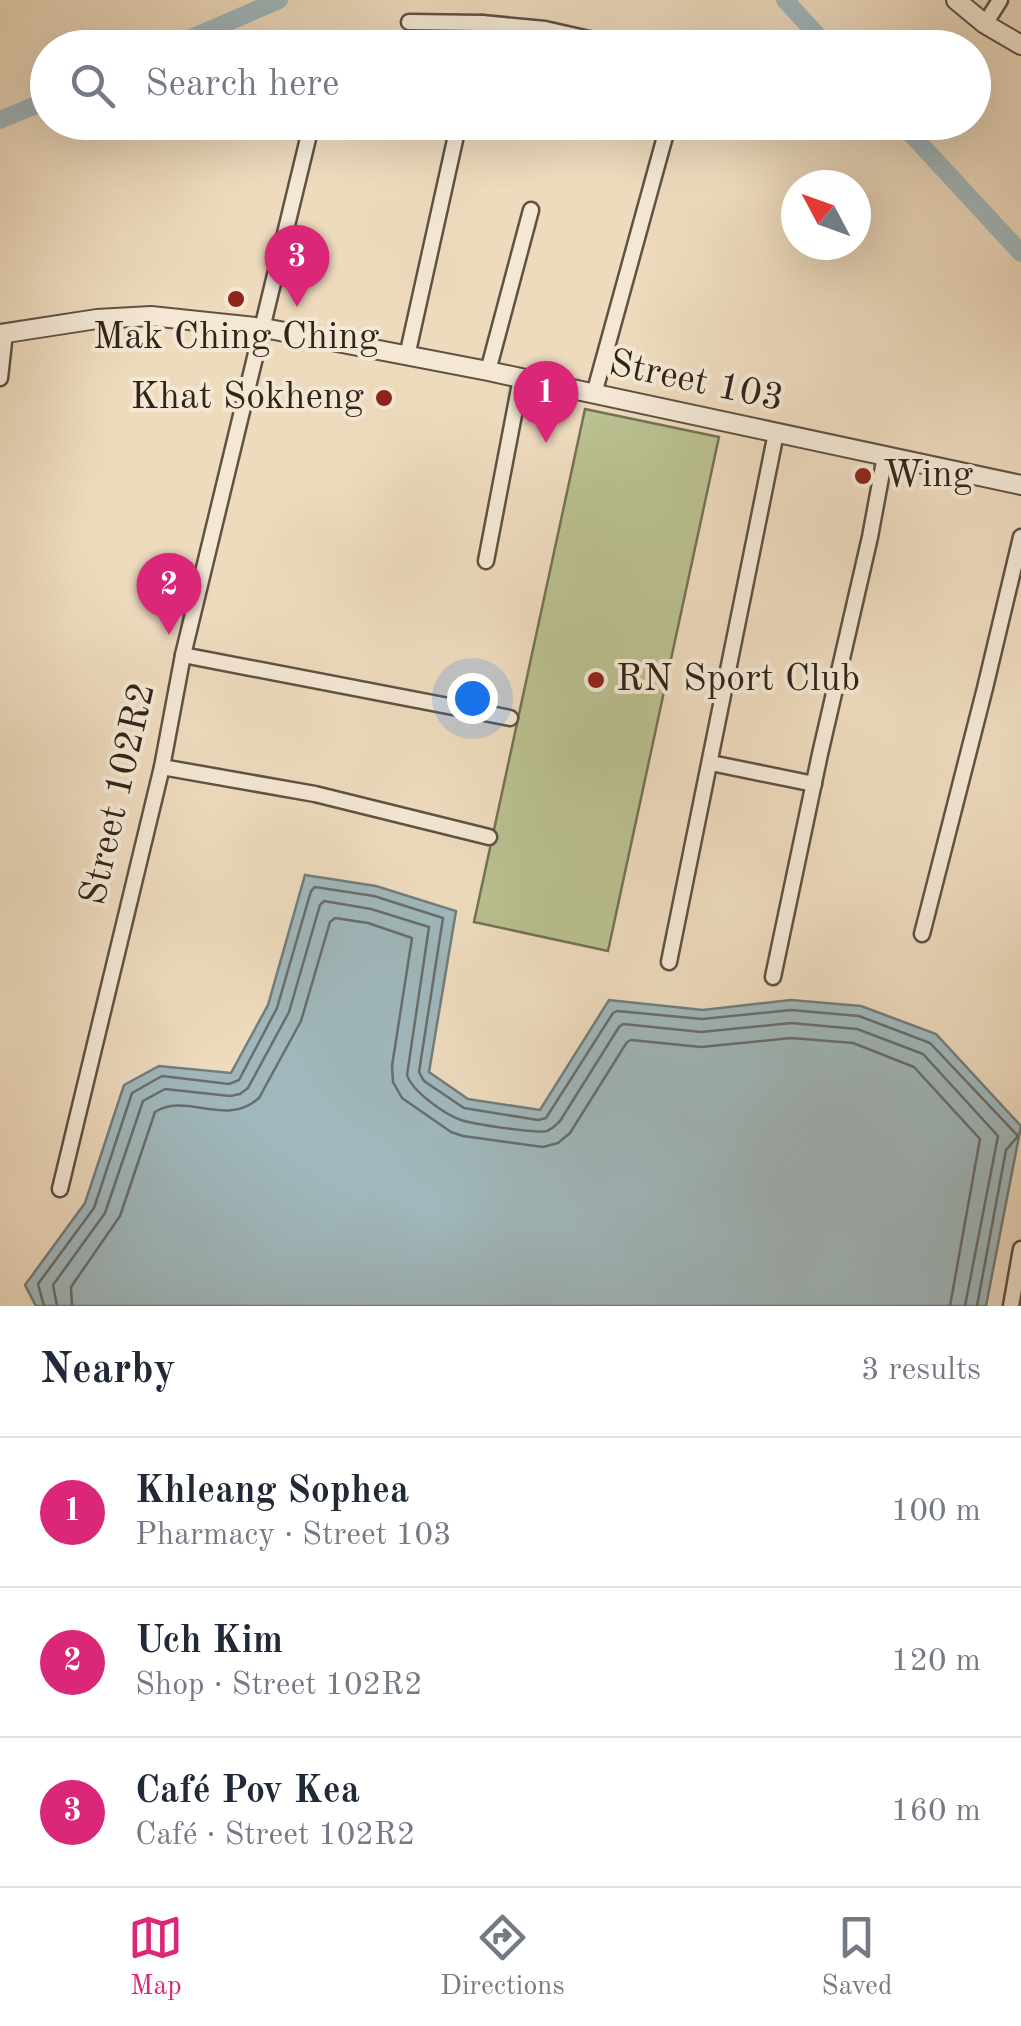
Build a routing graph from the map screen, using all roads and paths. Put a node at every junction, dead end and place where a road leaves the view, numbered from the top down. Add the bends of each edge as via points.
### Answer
1 (956, 0) edge
2 (1000, 0) edge
3 (409, 22) dead end
4 (482, 24) junction
5 (985, 24) junction
6 (480, 30) edge
7 (545, 30) edge
8 (1021, 45) edge
9 (308, 140) edge
10 (455, 140) edge
11 (664, 140) edge
12 (532, 210) dead end
13 (264, 328) junction
14 (2, 333) edge
15 (407, 356) junction
16 (488, 371) junction
17 (0, 378) edge
18 (521, 378) junction
19 (594, 394) junction
20 (776, 433) junction
21 (885, 456) junction
22 (1021, 486) edge
23 (1021, 538) edge
24 (486, 561) dead end
25 (183, 655) junction
26 (510, 718) dead end
27 (711, 763) junction
28 (162, 767) junction
29 (814, 784) junction
30 (489, 838) dead end
31 (922, 934) dead end
32 (669, 962) dead end
33 (772, 977) dead end
34 (60, 1189) dead end
35 (1021, 1249) edge
36 (1012, 1306) edge

1 - 5 street
2 - 5 street
3 - 4 street
4 - 6 street
4 - 7 street
5 - 8 street
9 - 13 street, Street 102R2
10 - 15 street
11 - 19 street
12 - 16 street
13 - 14 street, Street 103 via 151,316
13 - 15 street, Street 103
13 - 25 street, Street 102R2
14 - 17 street
15 - 16 street, Street 103
16 - 18 street, Street 103
18 - 19 street, Street 103
18 - 24 street
19 - 20 street, Street 103
20 - 21 street, Street 103
20 - 27 street
21 - 22 street, Street 103
21 - 29 street
23 - 31 street
25 - 26 street
25 - 28 street, Street 102R2
27 - 29 street
27 - 32 street
28 - 30 street via 315,794
28 - 34 street, Street 102R2
29 - 33 street
35 - 36 street

